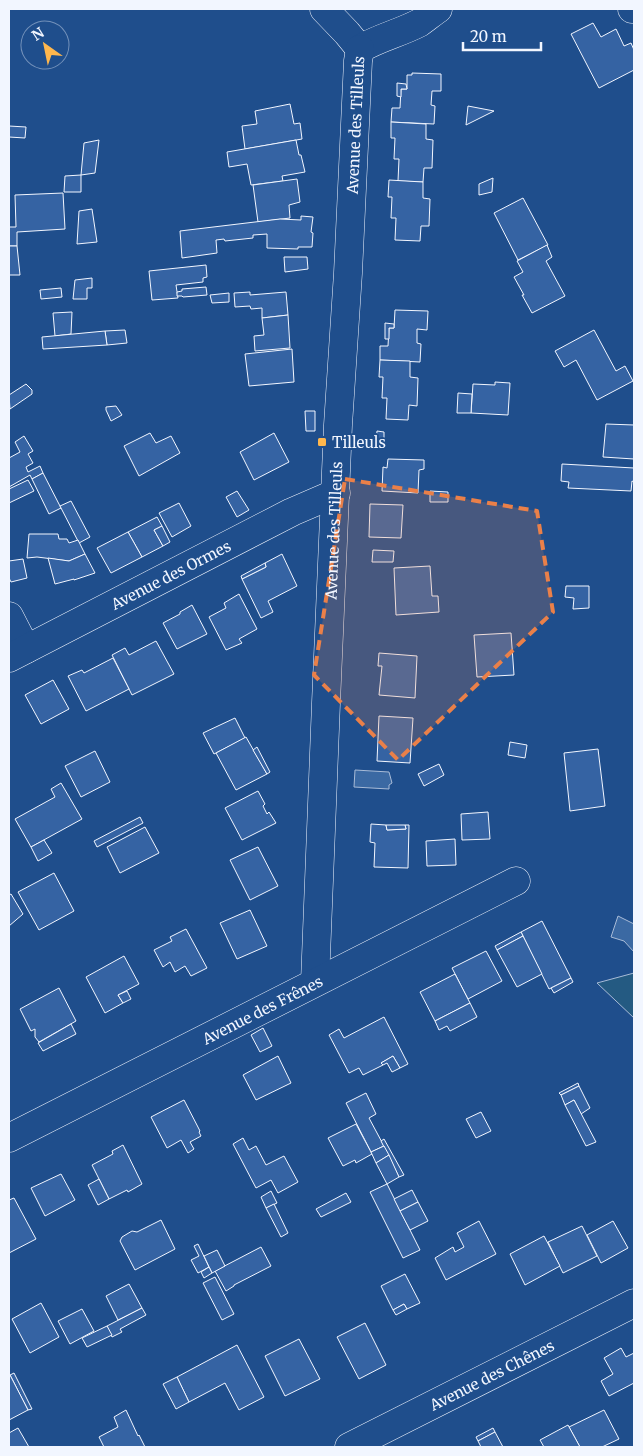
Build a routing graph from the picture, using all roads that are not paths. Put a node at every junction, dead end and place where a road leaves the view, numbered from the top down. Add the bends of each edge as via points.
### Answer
1 (324, 9) edge
2 (438, 9) edge
3 (360, 49) junction
4 (336, 493) junction
5 (9, 616) edge
6 (17, 654) edge
7 (516, 881) dead end
8 (315, 982) junction
9 (9, 1138) edge
10 (634, 1303) edge
11 (349, 1447) edge

1 - 3 street
2 - 3 street via 420,22
3 - 4 street, Avenue des Tilleuls
4 - 6 street, Avenue des Ormes via 292,512
4 - 8 street, Avenue des Tilleuls
5 - 6 street
7 - 8 street, Avenue des Frênes
8 - 9 street, Avenue des Frênes
10 - 11 street, Avenue des Chênes

